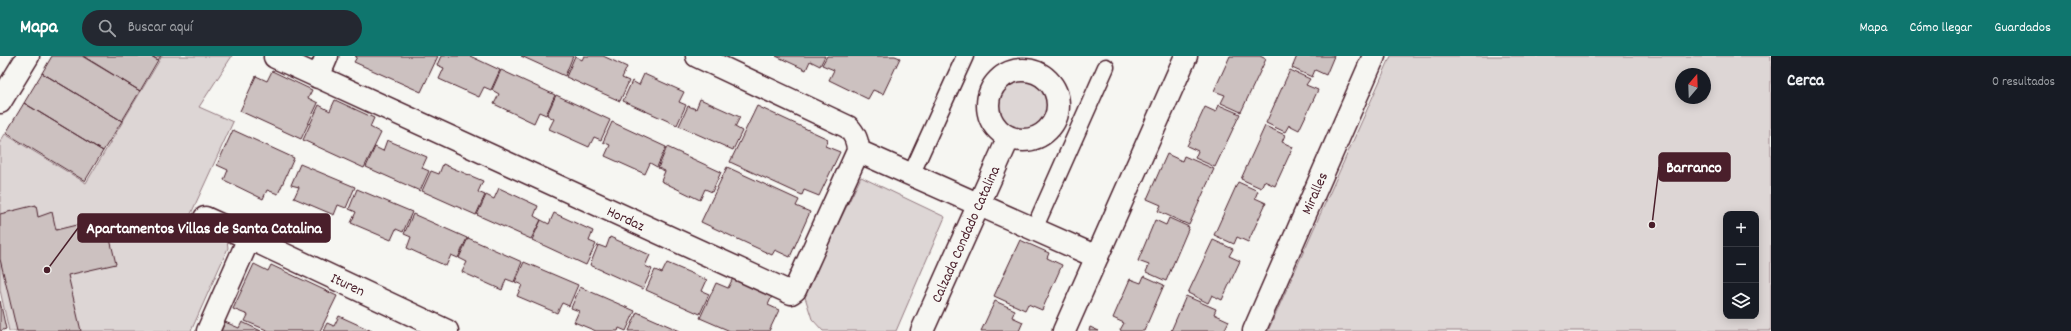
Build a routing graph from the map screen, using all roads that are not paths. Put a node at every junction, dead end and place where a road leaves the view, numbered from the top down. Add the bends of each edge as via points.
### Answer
1 (28, 56) edge
2 (327, 56) edge
3 (697, 56) edge
4 (965, 56) edge
5 (1186, 56) edge
6 (1374, 56) edge
7 (275, 57) edge
8 (1042, 65) edge
9 (1106, 67) dead end
10 (318, 77) junction
11 (0, 102) edge
12 (1009, 137) junction
13 (858, 151) junction
14 (911, 175) junction
15 (979, 205) junction
16 (205, 218) dead end
17 (1034, 229) junction
18 (249, 238) junction
19 (1097, 257) junction
20 (208, 331) edge
21 (448, 331) edge
22 (922, 331) edge
23 (1064, 331) edge
24 (1254, 331) edge

1 - 11 street
2 - 10 street
3 - 13 street via 848,127 854,132
4 - 14 lane
5 - 19 street
6 - 24 street, Miralles
7 - 10 street, Hordaz
8 - 12 street via 1046,79 1058,98 1055,120 1049,130 1039,137 1015,140
8 - 12 street via 1005,75 996,82 991,91 989,115 994,126
9 - 17 lane
10 - 13 street, Hordaz via 791,293 795,290
12 - 15 street, Calzada Condado Catalina
13 - 14 street
14 - 15 street
15 - 17 street
15 - 22 street, Calzada Condado Catalina
16 - 18 street, Ituren
17 - 19 street
18 - 20 street
18 - 21 street, Ituren
19 - 23 street

